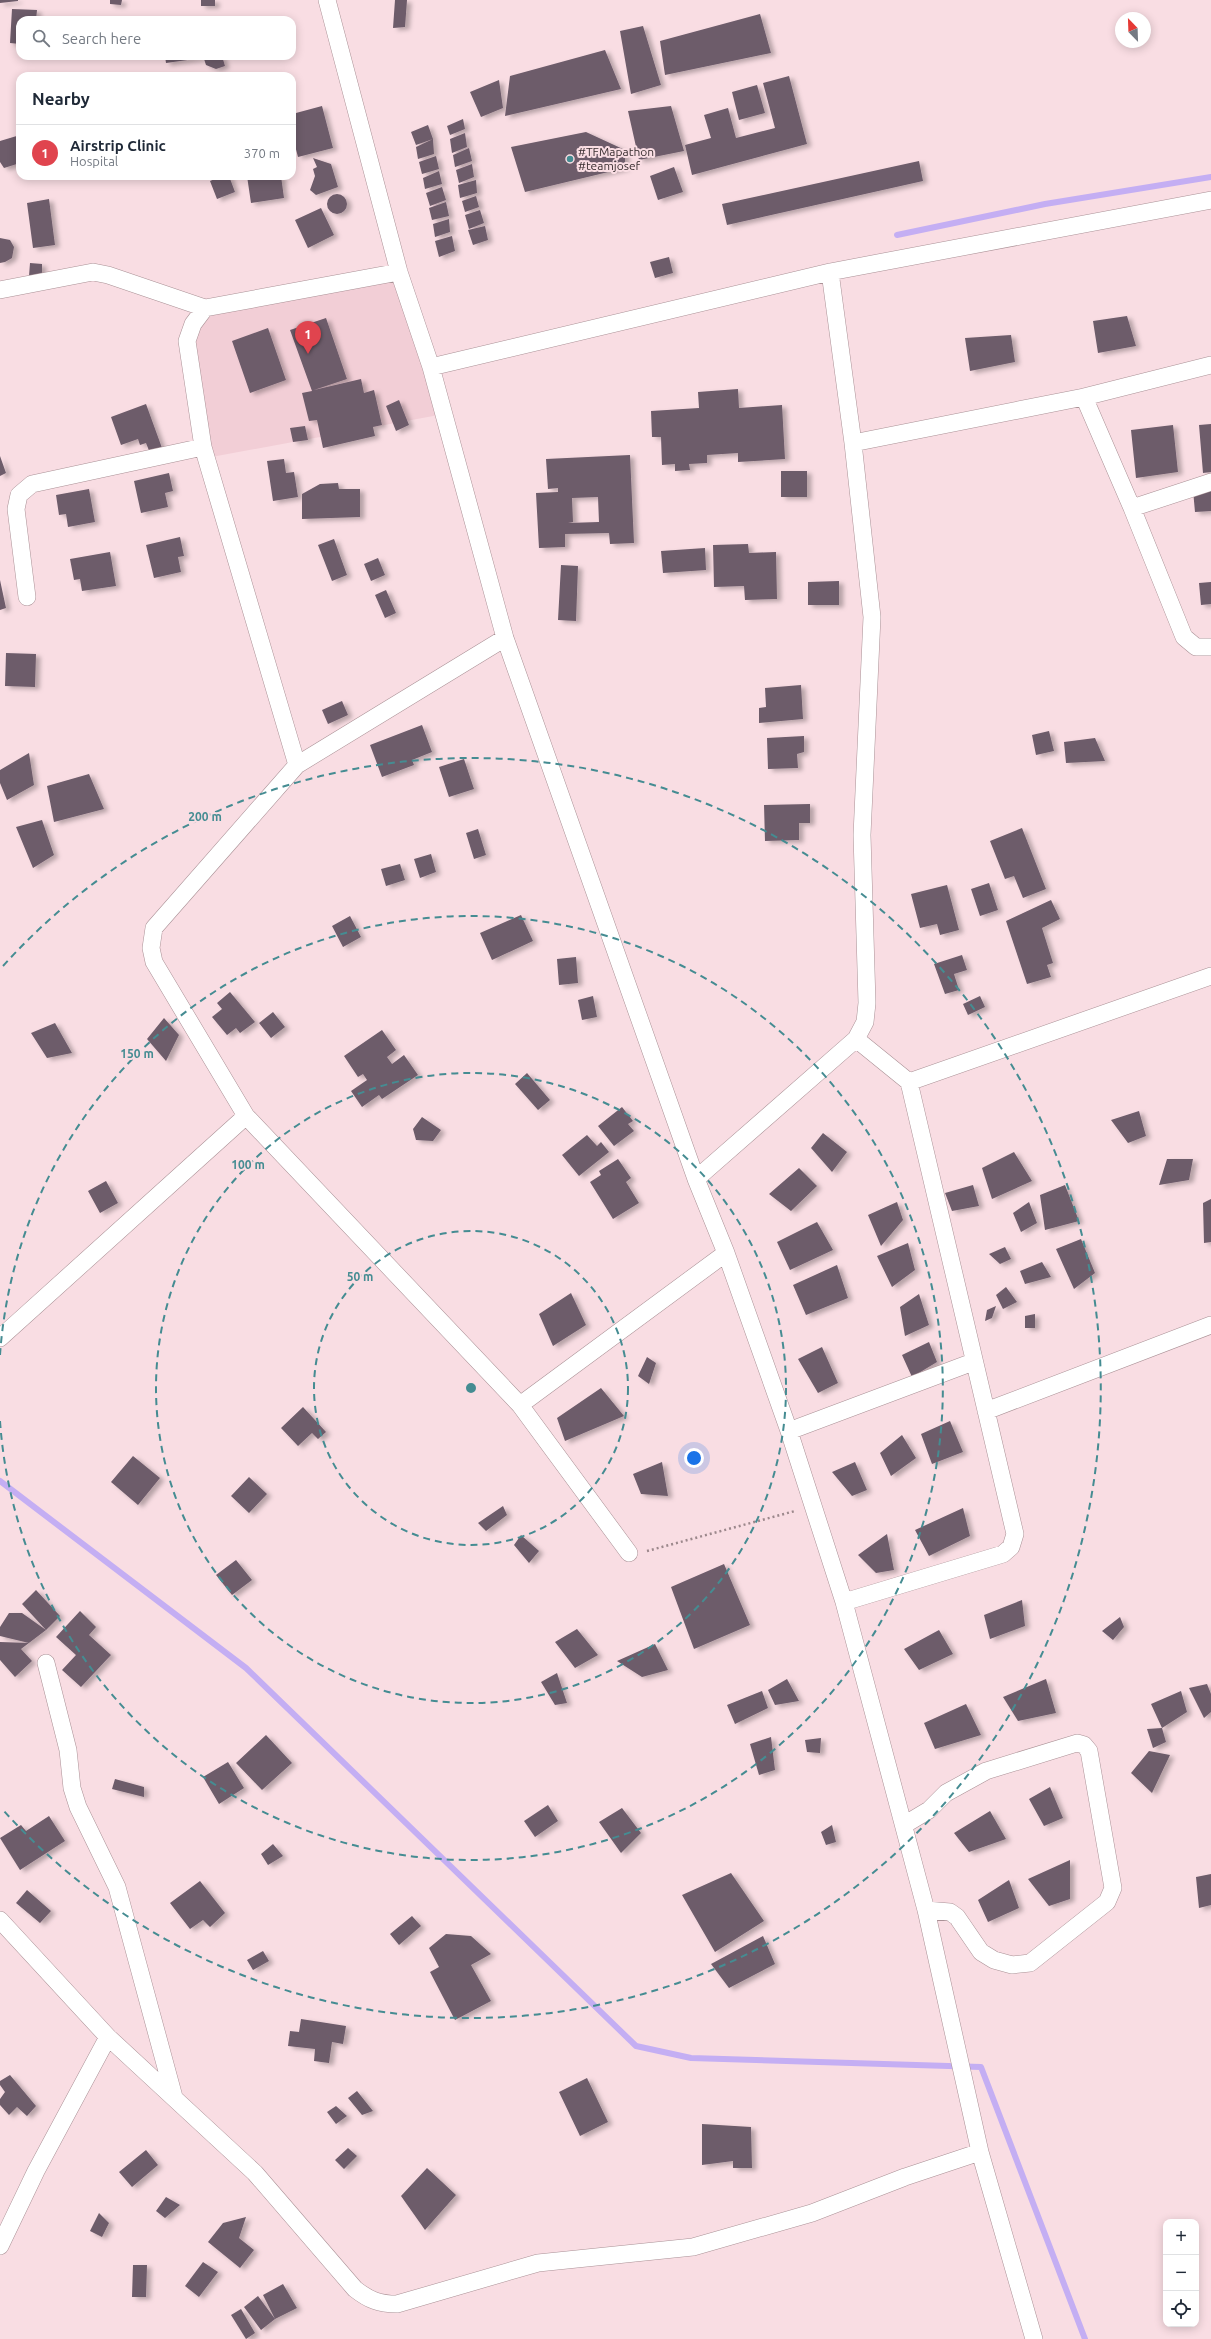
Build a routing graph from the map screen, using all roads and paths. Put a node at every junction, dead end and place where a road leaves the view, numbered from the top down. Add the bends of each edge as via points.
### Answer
1 (327, 0) edge
2 (1211, 200) edge
3 (399, 272) junction
4 (830, 272) junction
5 (0, 290) edge
6 (205, 308) junction
7 (1211, 365) edge
8 (431, 367) junction
9 (1084, 397) junction
10 (853, 442) junction
11 (203, 447) junction
12 (1211, 482) edge
13 (1132, 508) junction
14 (27, 597) dead end
15 (505, 638) junction
16 (1211, 647) edge
17 (297, 766) junction
18 (1211, 976) edge
19 (856, 1039) junction
20 (909, 1082) junction
21 (246, 1116) junction
22 (696, 1179) junction
23 (726, 1253) junction
24 (1211, 1325) edge
25 (0, 1338) edge
26 (973, 1362) junction
27 (520, 1405) junction
28 (986, 1411) junction
29 (789, 1431) junction
30 (814, 1505) junction
31 (629, 1553) joint
32 (844, 1602) junction
33 (46, 1664) dead end
34 (904, 1825) junction
35 (926, 1910) junction
36 (0, 1920) edge
37 (108, 2037) junction
38 (174, 2097) junction
39 (980, 2152) junction
40 (0, 2246) edge
41 (1034, 2339) edge

1 - 3 street
2 - 4 street
3 - 6 street
3 - 8 street
4 - 8 street
4 - 10 street
5 - 6 street via 93,272
6 - 11 street via 193,324 187,342
7 - 9 street
8 - 15 street
9 - 10 street
9 - 13 street
10 - 19 street via 872,617 862,835 867,1003 865,1022
11 - 14 street via 32,484 19,495 16,509
11 - 17 street
12 - 13 street
13 - 16 street via 1184,637 1196,647
15 - 17 street
15 - 22 street
17 - 21 street via 154,928 151,948 154,962
18 - 20 street
19 - 20 street
19 - 22 street
20 - 26 street
21 - 25 street
21 - 27 street
22 - 23 street
23 - 27 street
23 - 29 street
24 - 28 street
26 - 28 street
26 - 29 street
27 - 31 street
28 - 32 street via 1015,1534 1011,1547 1003,1554
29 - 30 street
30 - 31 path via 641,1552
30 - 32 street
32 - 34 street
33 - 38 street via 68,1750 72,1788 78,1808 116,1887
34 - 35 street
34 - 35 street via 929,1810 946,1793 986,1771 1077,1743 1084,1745 1089,1752 1113,1888 1107,1902 1030,1962 1012,1965 994,1960 981,1952 957,1917 950,1912
35 - 39 street
36 - 37 street
37 - 38 street
37 - 40 street via 36,2171
38 - 39 street via 255,2173 355,2289 381,2304 397,2304 538,2263 693,2247 812,2213 905,2177
39 - 41 street

